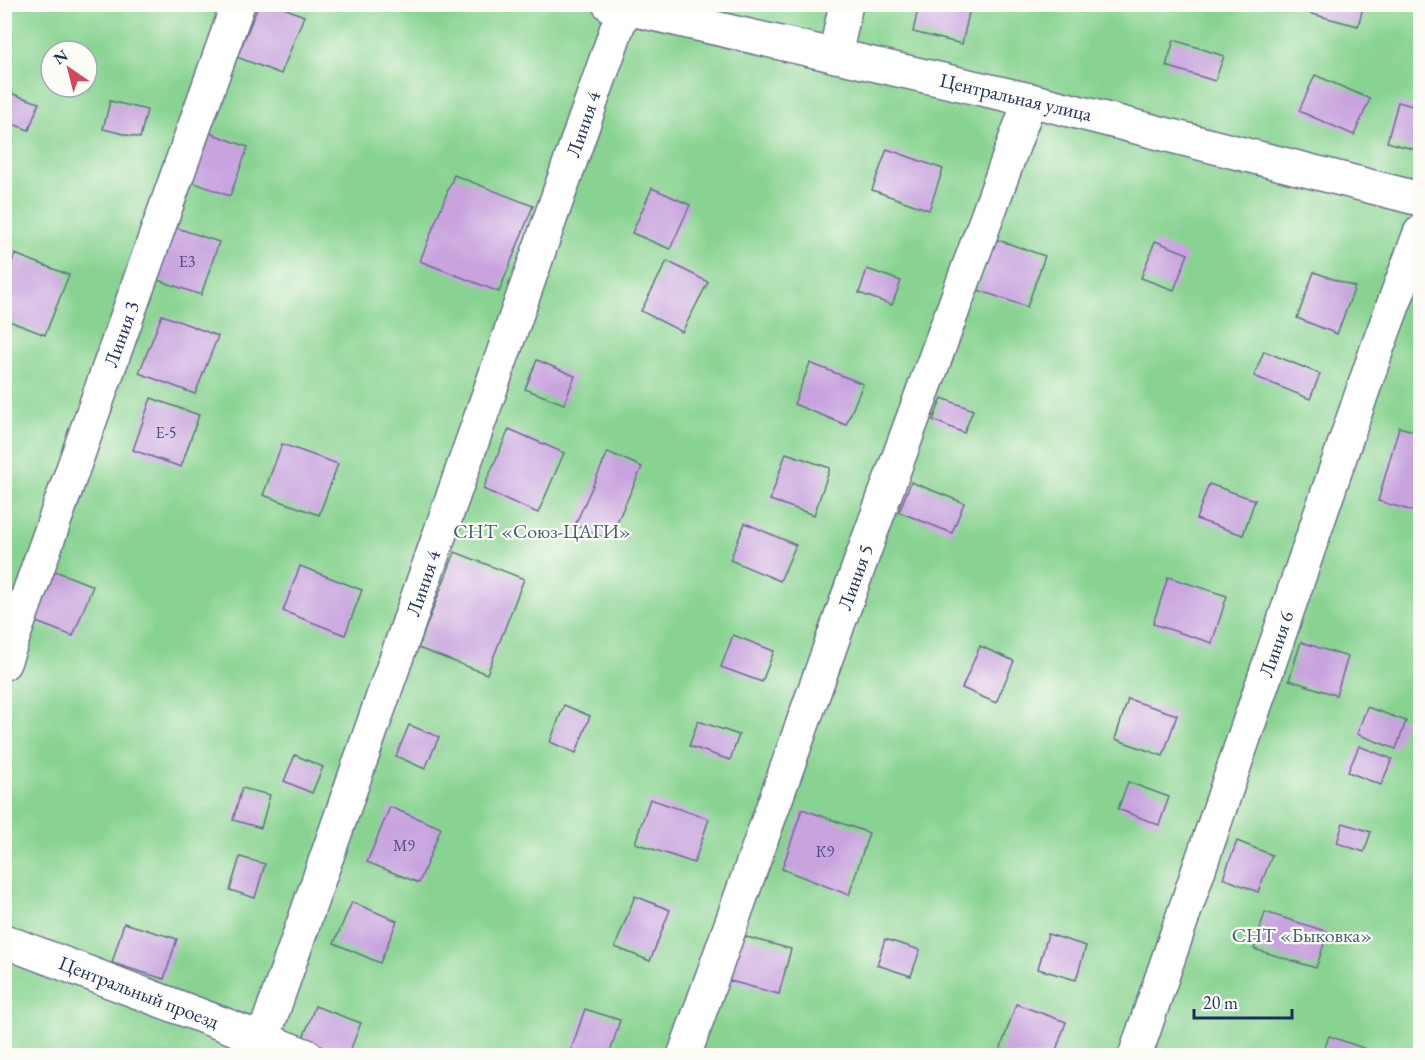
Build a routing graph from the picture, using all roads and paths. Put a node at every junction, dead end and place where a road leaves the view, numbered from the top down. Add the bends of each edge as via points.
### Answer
1 (238, 4) edge
2 (846, 4) edge
3 (616, 6) edge
4 (835, 56) junction
5 (1030, 99) junction
6 (1420, 199) edge
7 (1420, 232) edge
8 (4, 663) edge
9 (4, 941) edge
10 (260, 1048) edge
11 (307, 1056) edge
12 (684, 1056) edge
13 (1135, 1056) edge

1 - 8 street, Линия 3
2 - 4 street
3 - 4 street, Центральная улица
3 - 10 street, Линия 4
4 - 5 street, Центральная улица
5 - 6 street, Центральная улица
5 - 12 street, Линия 5
7 - 13 street, Линия 6
9 - 10 street, Центральный проезд
10 - 11 street, Центральный проезд

